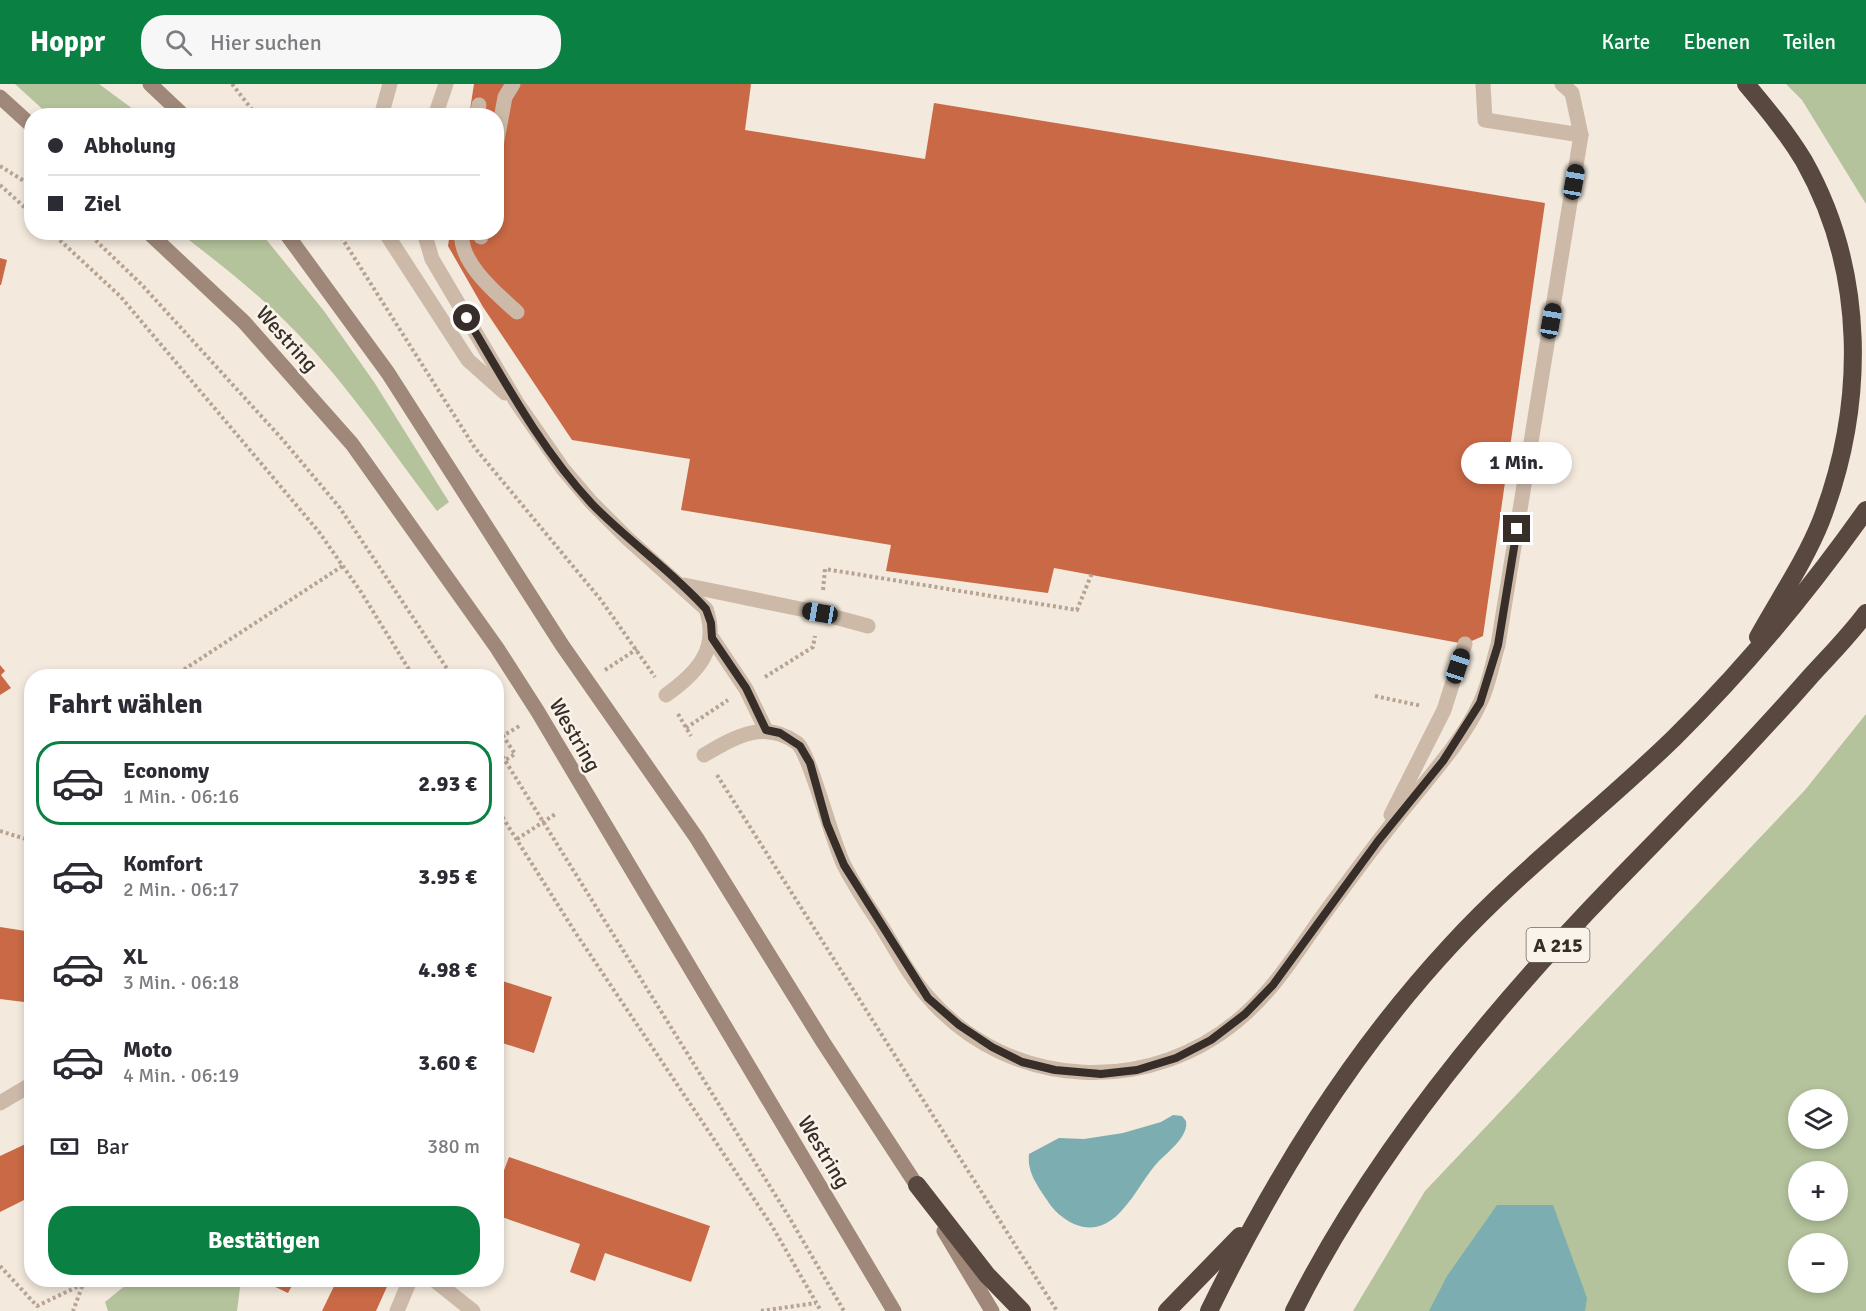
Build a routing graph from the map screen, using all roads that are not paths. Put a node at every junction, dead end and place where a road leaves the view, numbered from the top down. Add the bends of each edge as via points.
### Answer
1 (150, 84) edge
2 (390, 84) edge
3 (446, 84) edge
4 (513, 84) edge
5 (1483, 84) edge
6 (1562, 84) edge
7 (1746, 84) edge
8 (0, 98) edge
9 (176, 108) edge
10 (383, 108) edge
11 (438, 108) edge
12 (503, 108) edge
13 (24, 119) edge
14 (1581, 135) junction
15 (157, 240) edge
16 (291, 240) edge
17 (391, 240) edge
18 (426, 240) edge
19 (463, 240) edge
20 (517, 312) dead end
21 (517, 403) junction
22 (1866, 510) edge
23 (681, 584) junction
24 (1866, 613) edge
25 (868, 626) dead end
26 (712, 638) junction
27 (1465, 644) dead end
28 (1738, 673) junction
29 (666, 695) dead end
30 (766, 730) junction
31 (704, 755) dead end
32 (1378, 841) junction
33 (24, 1089) edge
34 (0, 1103) edge
35 (918, 1185) junction
36 (1252, 1224) junction
37 (407, 1287) edge
38 (443, 1287) edge
39 (397, 1311) edge
40 (473, 1311) edge
41 (894, 1311) edge
42 (992, 1311) edge
43 (1022, 1311) edge
44 (1167, 1311) edge
45 (1209, 1311) edge
46 (1294, 1311) edge

1 - 9 main road
2 - 10 street
3 - 11 street
4 - 12 street
5 - 14 street via 1485,120
6 - 14 street via 1572,93
7 - 28 highway via 1804,161 1835,228 1849,291 1855,354 1847,434 1820,523
8 - 13 main road
14 - 32 street via 1498,645 1480,703 1443,761
15 - 41 main road, Westring via 244,322 352,444 497,648
16 - 35 main road, Westring via 388,373 562,645 696,837 823,1042
17 - 21 street via 468,360
18 - 21 street via 432,259
19 - 20 street via 466,254 486,285
21 - 23 street via 591,502
22 - 28 highway
23 - 25 street
23 - 26 street via 706,609
24 - 46 highway, A 215 via 1753,742 1611,887 1479,1036 1412,1121 1352,1207
26 - 29 street via 698,667
26 - 30 street via 746,688
27 - 32 street via 1444,710
28 - 36 highway via 1673,739 1557,842 1450,946 1352,1066 1313,1121
30 - 31 street via 738,735
30 - 32 street via 780,733 800,746 810,763 827,824 844,865 928,998 992,1047 1022,1062 1055,1070 1101,1074 1137,1070 1176,1058 1211,1040 1245,1014 1273,985
33 - 34 street
35 - 42 main road, Westring
35 - 43 highway via 987,1275
36 - 44 highway
36 - 45 highway
37 - 39 street
38 - 40 street

